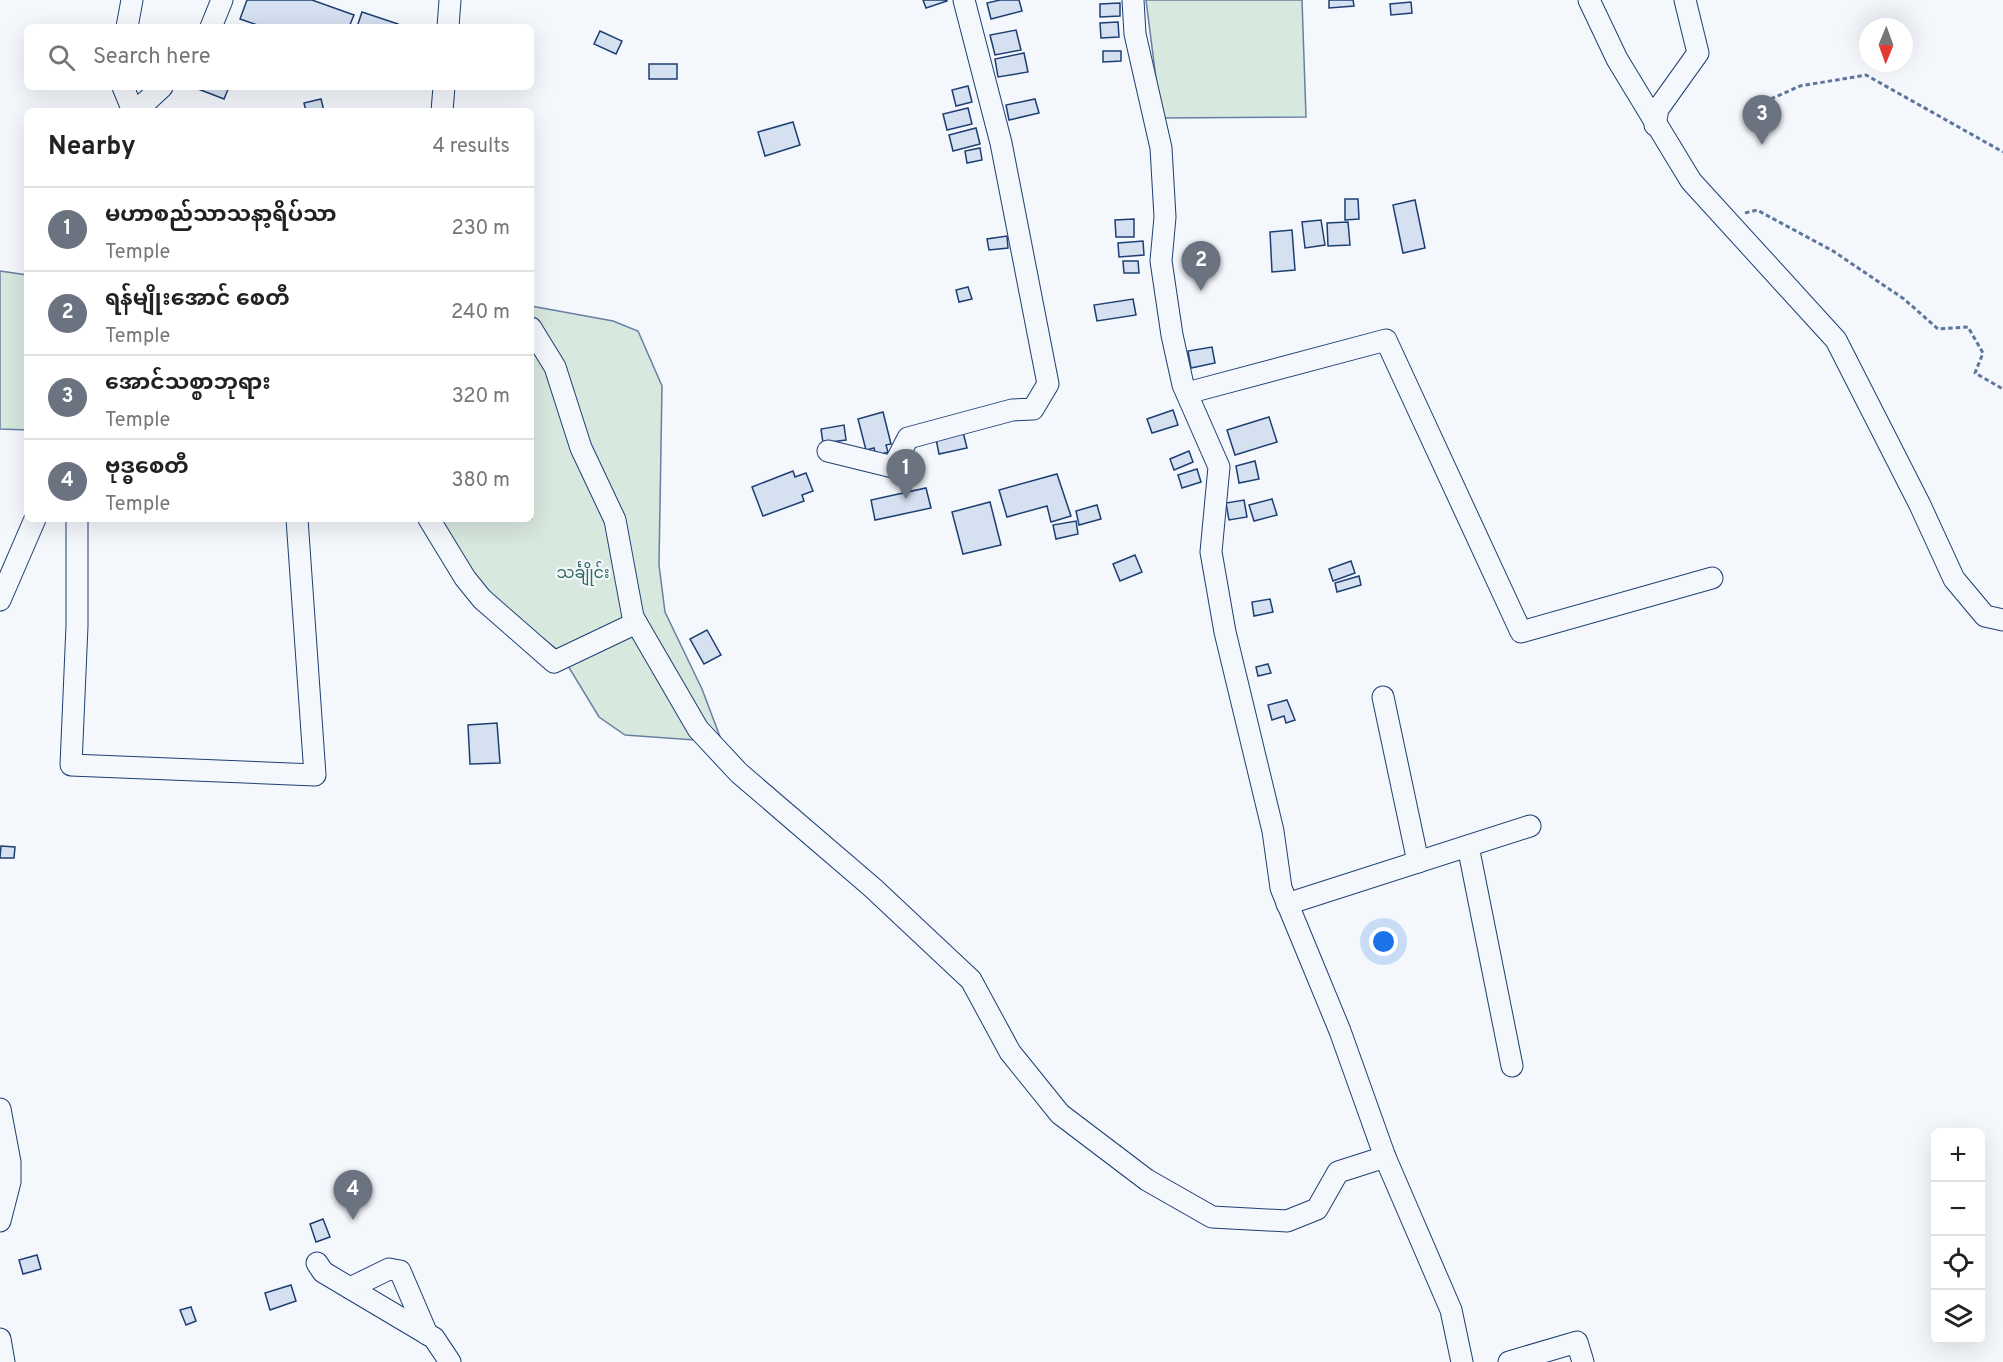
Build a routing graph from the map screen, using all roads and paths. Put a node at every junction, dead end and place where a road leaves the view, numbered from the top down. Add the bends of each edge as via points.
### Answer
1 (132, 0) edge
2 (222, 0) edge
3 (450, 0) edge
4 (964, 0) edge
5 (1133, 0) edge
6 (1588, 0) edge
7 (1685, 0) edge
8 (128, 24) edge
9 (212, 24) edge
10 (448, 24) edge
11 (124, 90) edge
12 (158, 90) edge
13 (444, 90) edge
14 (1764, 102) dead end
15 (133, 108) edge
16 (138, 108) edge
17 (442, 108) edge
18 (1655, 125) junction
19 (2003, 152) edge
20 (1723, 217) junction
21 (534, 333) edge
22 (2003, 389) edge
23 (1186, 393) junction
24 (828, 451) dead end
25 (33, 522) edge
26 (77, 522) edge
27 (297, 522) edge
28 (431, 522) edge
29 (1712, 578) dead end
30 (0, 600) edge
31 (2003, 620) edge
32 (636, 623) junction
33 (1383, 696) dead end
34 (1530, 826) dead end
35 (1468, 846) junction
36 (1418, 862) junction
37 (1287, 904) junction
38 (1512, 1066) dead end
39 (0, 1109) edge
40 (1385, 1156) junction
41 (0, 1221) edge
42 (317, 1263) dead end
43 (350, 1288) junction
44 (427, 1334) junction
45 (0, 1339) edge
46 (4, 1362) edge
47 (450, 1362) edge
48 (1461, 1362) edge
49 (1509, 1362) edge
50 (1583, 1362) edge

1 - 8 street
2 - 9 street
3 - 10 street
4 - 24 street via 1001,143 1048,384 1033,409 1012,410 908,438 893,467
5 - 23 street via 1135,34 1161,147 1166,217 1161,261
6 - 18 street
7 - 18 street via 1698,53 1658,109
11 - 15 street
12 - 16 street
13 - 17 street
14 - 19 path via 1800,86 1866,75
18 - 20 street via 1691,182
20 - 22 path via 1757,210 1833,250 1904,299 1938,329 1968,327 1983,353 1976,373
20 - 31 street via 1836,340 1954,579 1985,616
21 - 32 street via 555,367 581,448 615,520
23 - 29 street via 1386,340 1521,632
23 - 37 street via 1220,467 1211,552 1225,632
25 - 30 street
26 - 27 street via 71,765 315,775
28 - 32 street via 482,599 554,662
32 - 40 street via 698,729 739,772 873,888 971,980 1010,1053 1060,1113 1147,1179 1212,1217 1287,1221 1317,1209 1338,1172
33 - 36 street
34 - 35 street
35 - 36 street
35 - 38 street
36 - 37 street
37 - 40 street via 1340,1031
39 - 41 street via 10,1162
40 - 48 street via 1451,1310
42 - 43 street via 323,1272
43 - 44 street
43 - 44 street via 389,1269 400,1271
44 - 47 street
45 - 46 street
49 - 50 street via 1577,1342

